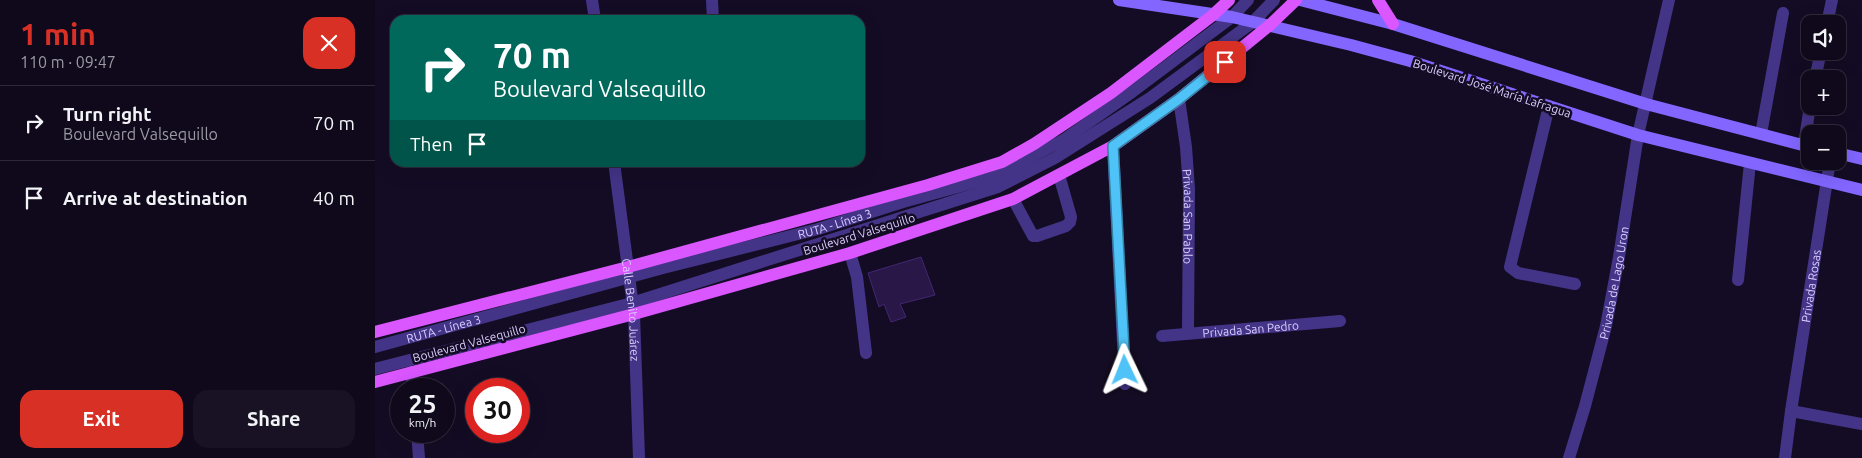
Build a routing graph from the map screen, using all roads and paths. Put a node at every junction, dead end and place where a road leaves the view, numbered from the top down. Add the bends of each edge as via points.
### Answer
1 (592, 0) edge
2 (712, 0) edge
3 (1119, 0) edge
4 (1229, 0) edge
5 (1248, 0) edge
6 (1274, 0) edge
7 (1296, 0) edge
8 (1300, 0) edge
9 (1378, 0) edge
10 (1669, 0) edge
11 (1832, 0) edge
12 (1783, 13) dead end
13 (594, 15) edge
14 (713, 15) edge
15 (1213, 15) junction
16 (1829, 15) edge
17 (1232, 17) junction
18 (1253, 22) junction
19 (1393, 24) junction
20 (1270, 25) junction
21 (1179, 99) junction
22 (1645, 104) junction
23 (1549, 106) junction
24 (1761, 134) junction
25 (1638, 135) junction
26 (1801, 144) edge
27 (1113, 146) junction
28 (1846, 155) edge
29 (1862, 159) edge
30 (1750, 163) junction
31 (615, 167) edge
32 (1829, 170) edge
33 (1059, 175) junction
34 (1827, 181) junction
35 (1862, 190) edge
36 (1013, 199) junction
37 (850, 253) junction
38 (628, 272) junction
39 (1738, 280) dead end
40 (1575, 284) dead end
41 (633, 308) junction
42 (1340, 321) dead end
43 (375, 332) edge
44 (1188, 333) junction
45 (1162, 336) dead end
46 (375, 347) edge
47 (866, 353) dead end
48 (375, 369) edge
49 (411, 372) junction
50 (412, 378) edge
51 (375, 382) edge
52 (1125, 384) dead end
53 (1791, 410) junction
54 (1862, 424) edge
55 (418, 443) edge
56 (419, 458) edge
57 (639, 458) edge
58 (1569, 458) edge
59 (1785, 458) edge

1 - 13 street
2 - 14 street
3 - 15 main road, Boulevard José María Lafragua
4 - 15 main road
5 - 17 street, RUTA - Línea 3
6 - 18 street
7 - 20 main road, Boulevard Valsequillo
8 - 19 main road
9 - 19 main road
10 - 22 street, Privada de Lago Uron
11 - 16 street
12 - 24 street
15 - 17 main road, Boulevard José María Lafragua
15 - 38 main road via 1111,93 1002,162
17 - 18 main road, Boulevard José María Lafragua
17 - 38 street, RUTA - Línea 3 via 1065,139 994,177 818,229
18 - 20 main road, Boulevard José María Lafragua
18 - 41 street via 1150,98 1055,158 998,187
19 - 22 main road
20 - 21 main road, Boulevard Valsequillo
20 - 23 main road, Boulevard José María Lafragua via 1410,61
21 - 27 main road, Boulevard Valsequillo
21 - 44 street, Privada San Pablo via 1189,188
22 - 24 main road
22 - 25 street, Privada de Lago Uron
23 - 25 main road, Boulevard José María Lafragua
23 - 40 street via 1510,267 1517,273
24 - 26 main road
25 - 30 main road, Boulevard José María Lafragua
25 - 58 street, Privada de Lago Uron via 1606,326
27 - 33 main road, Boulevard Valsequillo
27 - 52 street
28 - 29 main road
30 - 34 main road, Boulevard José María Lafragua
30 - 39 street
31 - 38 street, Calle Benito Juárez
32 - 34 street, Privada Rosas
33 - 36 main road, Boulevard Valsequillo
33 - 36 street via 1071,217 1066,226 1033,236
34 - 35 main road, Boulevard José María Lafragua
34 - 53 street, Privada Rosas
36 - 37 main road, Boulevard Valsequillo
37 - 41 main road, Boulevard Valsequillo
37 - 47 street via 857,277
38 - 41 street, Calle Benito Juárez
38 - 43 main road
38 - 46 street, RUTA - Línea 3
41 - 48 street
41 - 49 main road, Boulevard Valsequillo
41 - 57 street, Calle Benito Juárez
42 - 44 street, Privada San Pedro
44 - 45 street, Privada San Pedro
49 - 50 street
49 - 51 main road, Boulevard Valsequillo
53 - 54 street
53 - 59 street, Privada Rosas
55 - 56 street

